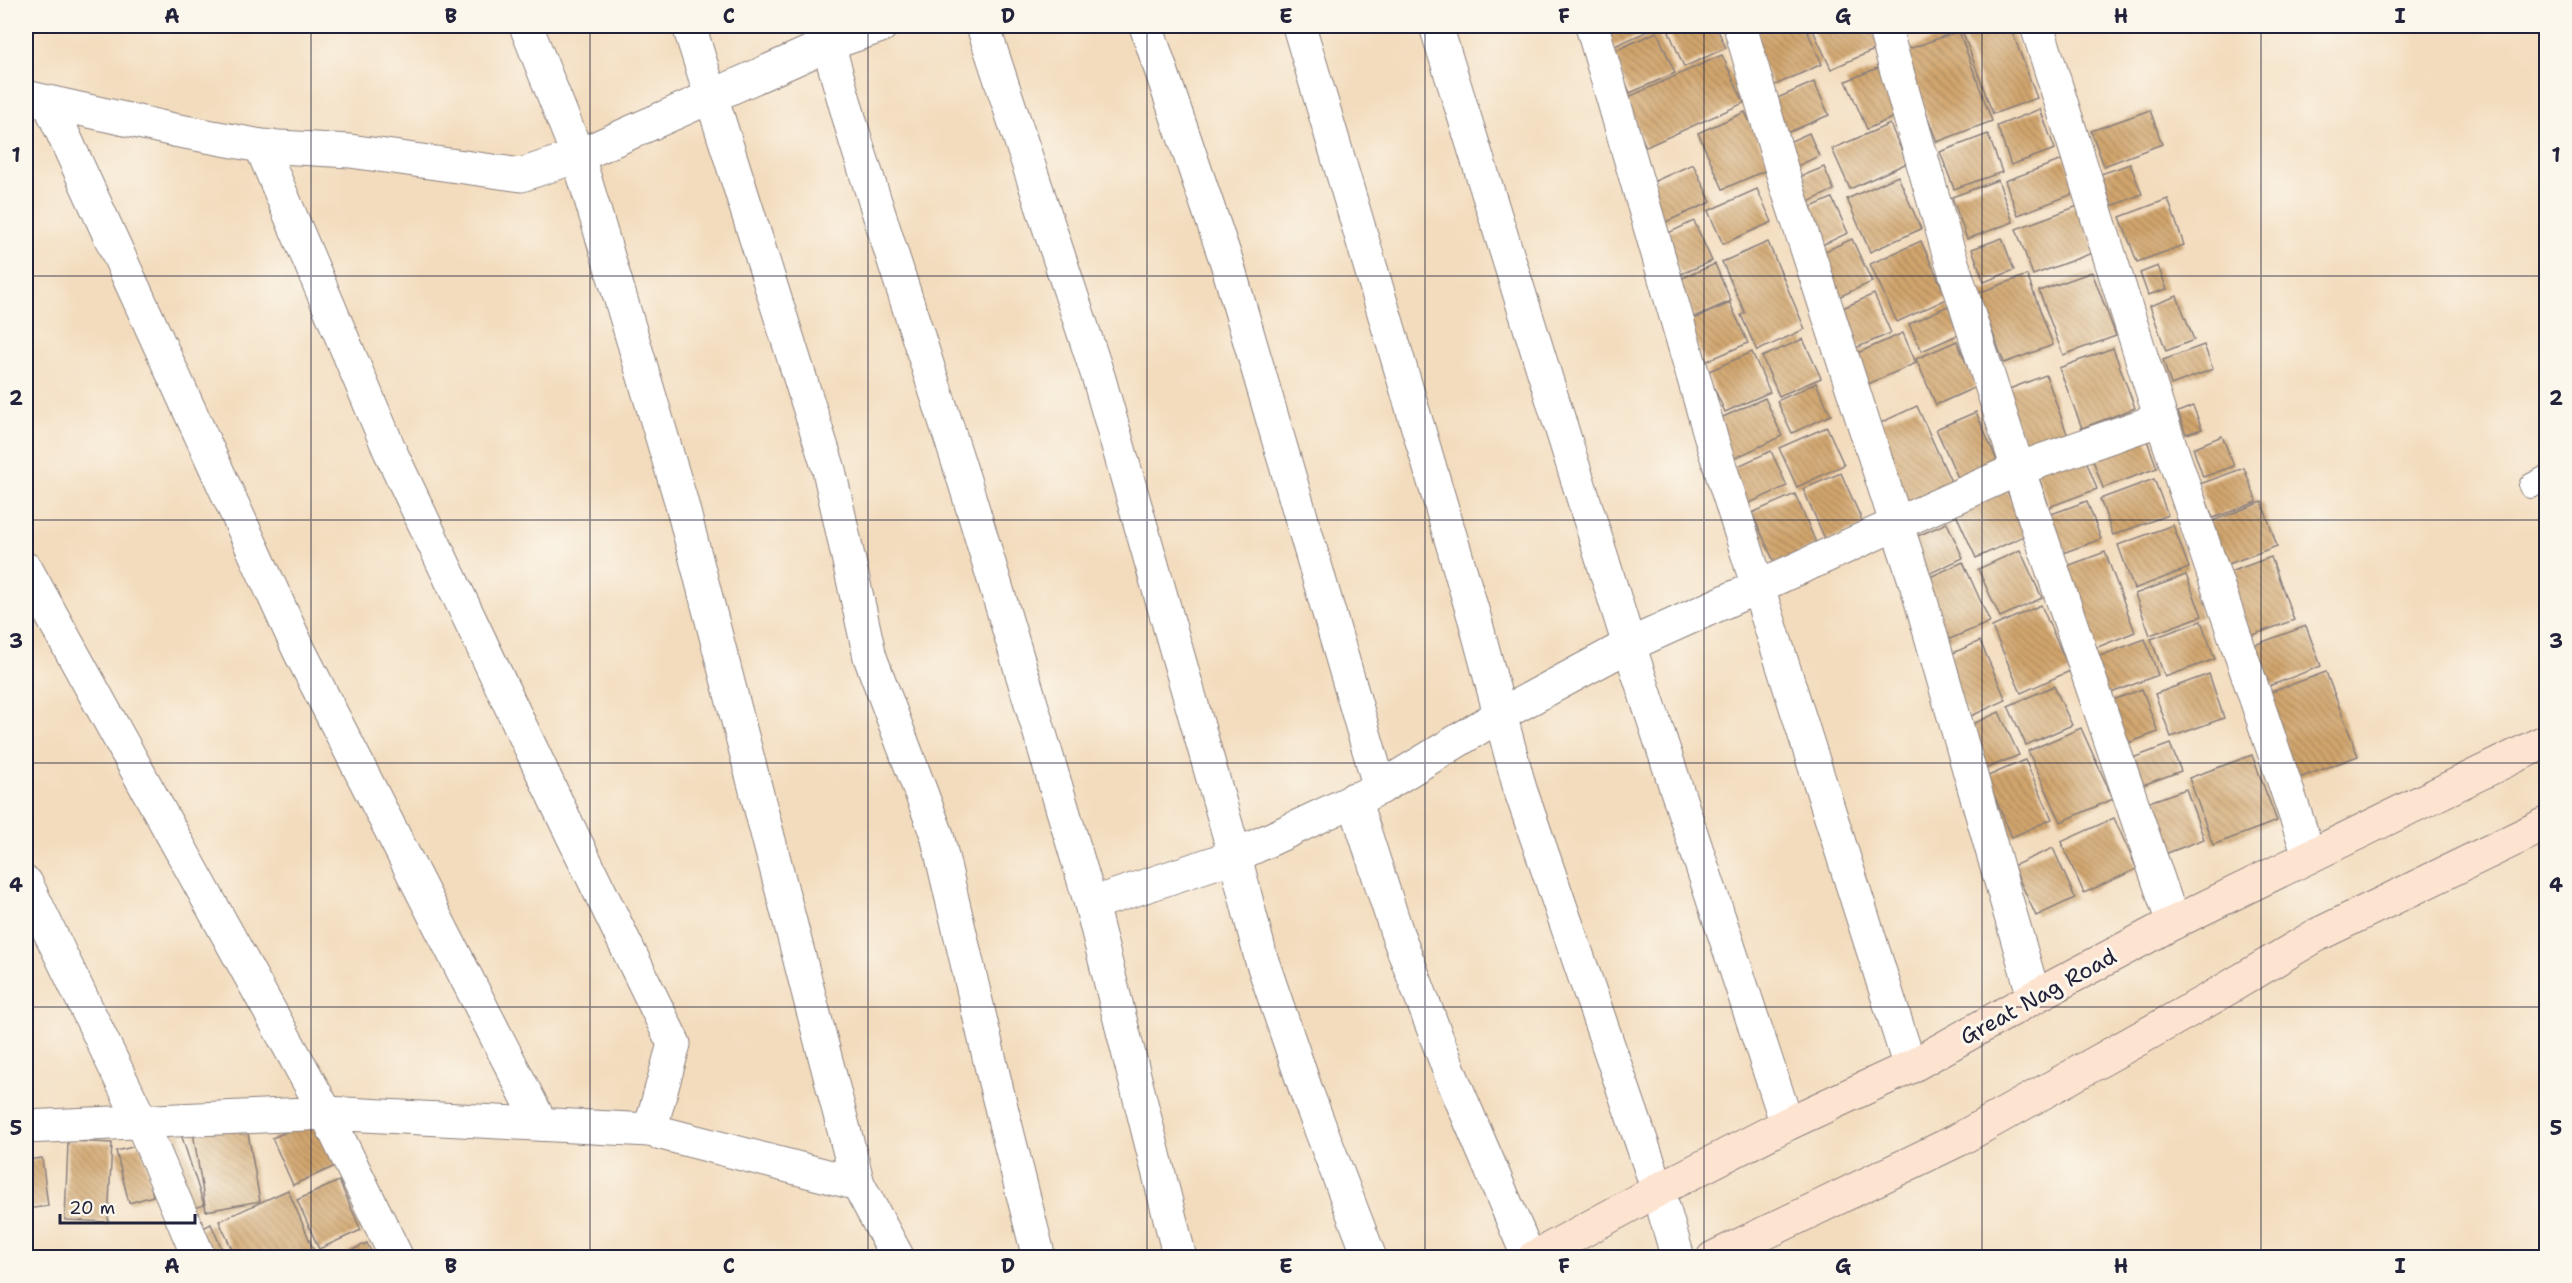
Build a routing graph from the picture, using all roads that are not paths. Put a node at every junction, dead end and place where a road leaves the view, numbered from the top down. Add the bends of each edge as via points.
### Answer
1 (526, 26) edge
2 (689, 26) edge
3 (881, 26) edge
4 (983, 26) edge
5 (1146, 26) edge
6 (1299, 26) edge
7 (1436, 26) edge
8 (1592, 26) edge
9 (1740, 26) edge
10 (1884, 26) edge
11 (2037, 26) edge
12 (826, 35) edge
13 (711, 97) junction
14 (38, 101) edge
15 (261, 146) junction
16 (578, 156) junction
17 (2161, 419) junction
18 (2018, 469) junction
19 (1896, 522) junction
20 (26, 569) edge
21 (1758, 586) junction
22 (1629, 645) junction
23 (1500, 715) junction
24 (2547, 741) edge
25 (1367, 793) junction
26 (2547, 824) edge
27 (2310, 855) junction
28 (1235, 856) junction
29 (26, 883) edge
30 (1091, 904) junction
31 (2173, 923) junction
32 (2034, 997) junction
33 (1910, 1066) junction
34 (326, 1113) junction
35 (141, 1121) junction
36 (541, 1124) junction
37 (1786, 1124) junction
38 (26, 1127) edge
39 (650, 1130) junction
40 (858, 1184) junction
41 (1658, 1190) junction
42 (199, 1257) edge
43 (397, 1257) edge
44 (898, 1257) edge
45 (1039, 1257) edge
46 (1180, 1257) edge
47 (1370, 1257) edge
48 (1531, 1257) edge
49 (1678, 1257) edge
50 (1713, 1257) edge

1 - 16 street
2 - 13 street
3 - 12 street
4 - 28 street via 1099,379
5 - 25 street via 1227,263
6 - 23 street
7 - 22 street
8 - 21 street
9 - 19 street via 1784,178
10 - 18 street via 1947,247
11 - 17 street
12 - 13 street
12 - 30 street
13 - 16 street
13 - 45 street via 829,470 870,657 938,835
14 - 15 street
14 - 36 street via 299,650
15 - 16 street via 350,151 521,175
15 - 39 street via 390,451 674,1044
16 - 40 street via 681,501
17 - 18 street
17 - 27 street
18 - 19 street
18 - 31 street
19 - 21 street
19 - 32 street
20 - 34 street
21 - 22 street
21 - 33 street
22 - 23 street
22 - 37 street
23 - 25 street
23 - 41 street via 1520,789
24 - 27 main road, Great Nag Road
25 - 28 street
25 - 48 street via 1397,933 1444,1055
26 - 50 main road via 2317,934 1958,1140
27 - 31 main road, Great Nag Road
28 - 30 street
28 - 47 street via 1262,958 1300,1075
29 - 35 street
30 - 46 street
31 - 32 main road, Great Nag Road
32 - 33 main road, Great Nag Road
33 - 37 main road, Great Nag Road
34 - 35 street
34 - 36 street
34 - 43 street
35 - 38 street
35 - 42 street
36 - 39 street
37 - 41 main road, Great Nag Road
39 - 40 street
40 - 44 street
41 - 48 main road, Great Nag Road
41 - 49 street

